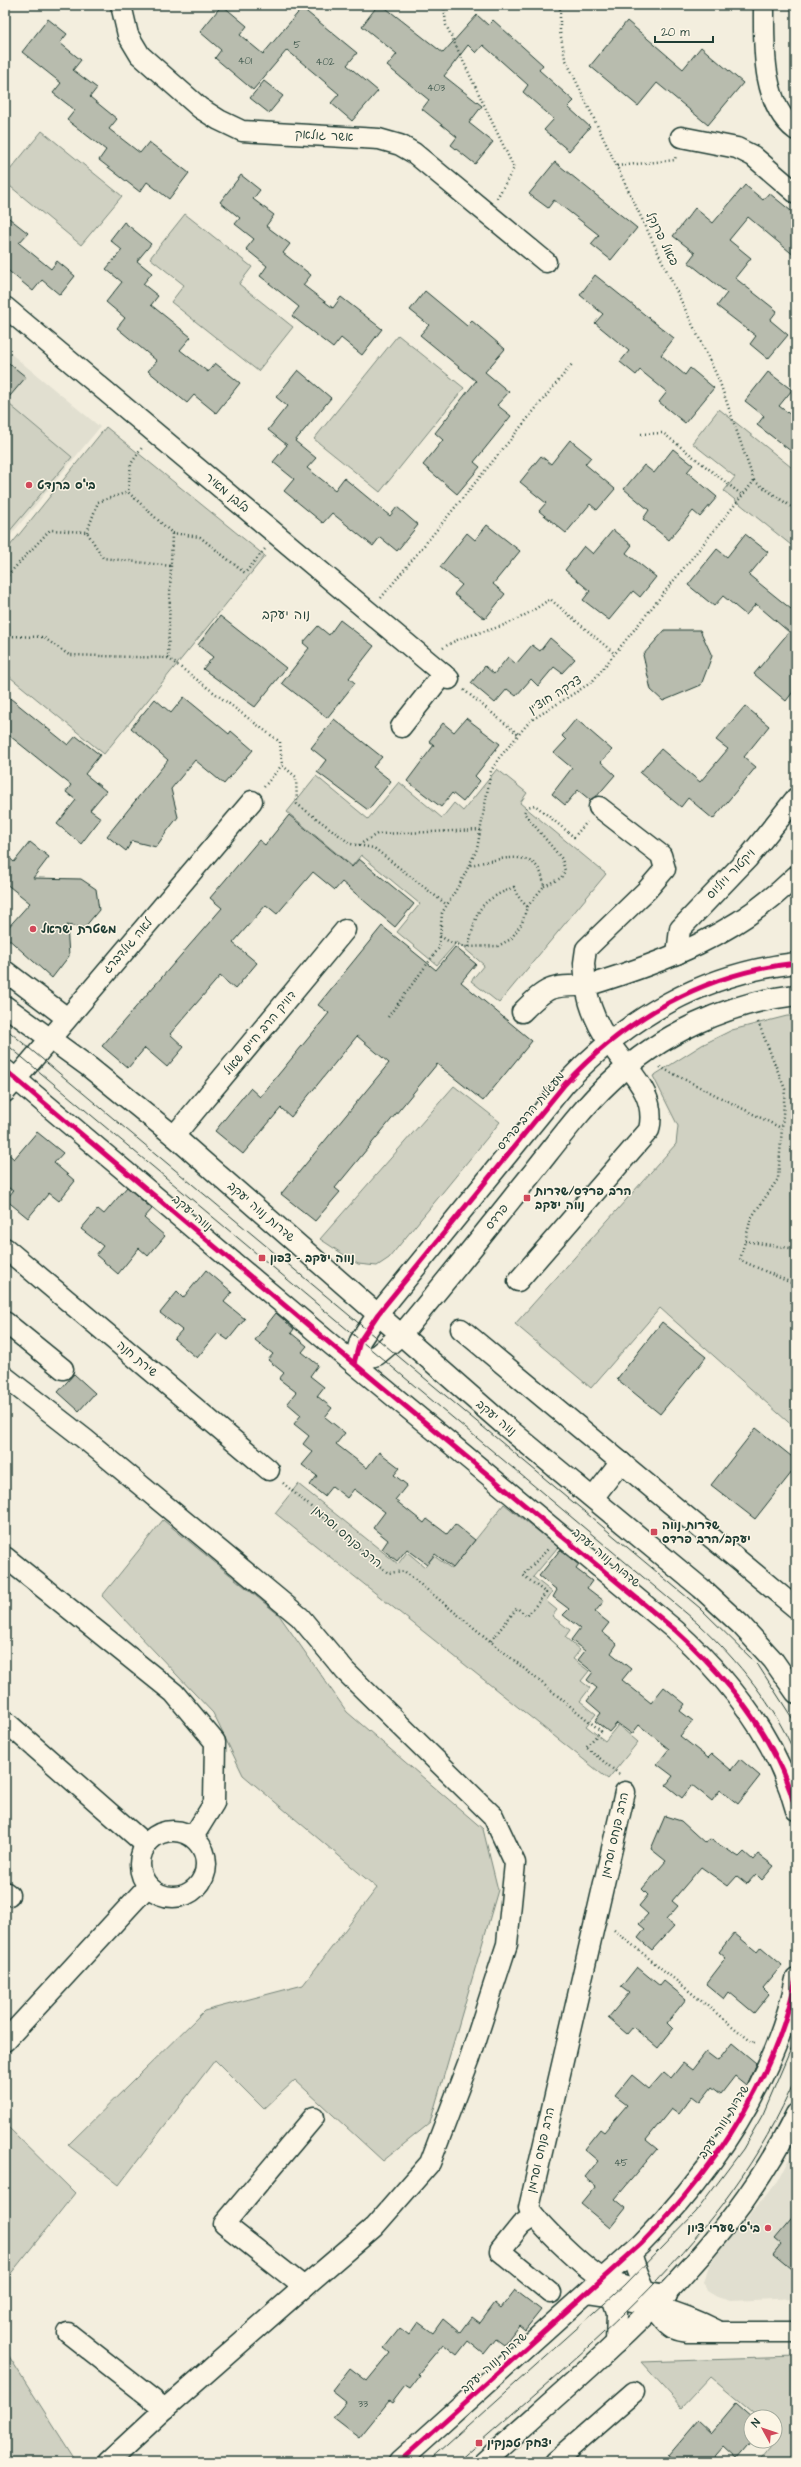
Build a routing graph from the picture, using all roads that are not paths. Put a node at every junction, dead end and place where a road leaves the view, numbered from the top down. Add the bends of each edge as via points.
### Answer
1 (121, 5) edge
2 (764, 5) edge
3 (796, 130) edge
4 (681, 137) road end
5 (796, 194) edge
6 (546, 262) dead end
7 (5, 307) edge
8 (401, 727) dead end
9 (796, 798) edge
10 (252, 801) road end
11 (599, 807) road end
12 (796, 876) edge
13 (345, 930) dead end
14 (677, 954) junction
15 (796, 963) edge
16 (5, 971) edge
17 (586, 986) junction
18 (796, 995) edge
19 (5, 1006) edge
20 (522, 1012) dead end
21 (67, 1018) junction
22 (50, 1038) junction
23 (608, 1042) junction
24 (633, 1062) junction
25 (9, 1080) edge
26 (174, 1136) junction
27 (5, 1248) edge
28 (518, 1281) dead end
29 (378, 1314) junction
30 (5, 1322) edge
31 (460, 1329) dead end
32 (402, 1334) junction
33 (354, 1364) junction
34 (63, 1369) dead end
35 (5, 1377) edge
36 (621, 1462) junction
37 (269, 1470) road end
38 (593, 1498) junction
39 (5, 1557) edge
40 (796, 1608) edge
41 (796, 1693) edge
42 (5, 1721) edge
43 (625, 1792) road end
44 (796, 1810) edge
45 (192, 1837) junction
46 (146, 1845) junction
47 (148, 1886) junction
48 (796, 1979) edge
49 (5, 2041) edge
50 (796, 2114) edge
51 (314, 2117) dead end
52 (534, 2216) junction
53 (631, 2253) junction
54 (603, 2279) junction
55 (304, 2287) junction
56 (550, 2293) dead end
57 (588, 2293) junction
58 (613, 2296) junction
59 (656, 2297) junction
60 (796, 2332) edge
61 (68, 2334) dead end
62 (616, 2342) junction
63 (634, 2392) dead end
64 (164, 2409) junction
65 (108, 2462) edge
66 (399, 2462) edge
67 (484, 2462) edge
68 (554, 2462) edge

1 - 6 street, אשר גולאק via 128,36 140,55 200,108 219,120 242,131 379,139 400,145 414,153
2 - 3 street via 767,72 774,99 784,117
4 - 5 street via 742,151 753,156
7 - 8 street, בלבן מאיר via 446,676
9 - 14 street, ויקטור ויוליוס via 748,858 680,928
10 - 21 street, לאה גולדברג
11 - 17 street via 661,855 665,868 647,890 586,949
12 - 14 street via 778,894 740,922 714,938
13 - 26 street, דוויק הרב חיים שאול
14 - 17 street
15 - 23 street, מעגלות הרב פרדס via 749,972 696,989 656,1008
16 - 21 street
17 - 20 street via 560,985 544,991
17 - 23 street via 595,1018
18 - 24 street via 750,1003 696,1024 675,1034
19 - 22 street
21 - 22 street, לאה גולדברג
22 - 25 street, לאה גולדברג
22 - 26 street
23 - 24 street
23 - 29 street, מעגלות הרב פרדס via 566,1084
24 - 28 street via 647,1096 652,1118 649,1130
24 - 32 street, פרדס via 589,1104
25 - 33 street, נווה יעקב
26 - 29 street, שדרות נווה יעקב
27 - 37 street, שירת חנה
29 - 32 street, שדרות נווה יעקב
29 - 33 street, מעגלות הרב פרדס via 360,1341
30 - 34 street
31 - 36 street
32 - 33 street via 377,1355
32 - 38 street, נווה יעקב via 503,1424
33 - 44 street, שדרות נווה יעקב via 562,1534 708,1660 751,1714 775,1755
35 - 55 street via 86,1440 300,1617 345,1671 493,1816 515,1863 507,1944 470,2058 430,2163 374,2227
36 - 38 street
36 - 40 street
38 - 41 street via 701,1588 741,1625 773,1660
39 - 45 street via 174,1693 215,1742 214,1803
42 - 46 street
43 - 52 street, הרב פנחס וסרמן via 530,2199 529,2208
45 - 46 street via 182,1832 170,1831 159,1834
45 - 47 street via 200,1844 205,1854 206,1866 204,1878 196,1889 174,1898 162,1896
46 - 47 street via 140,1863 141,1875
47 - 49 street
48 - 53 street, שדרות נווה יעקב via 791,2002 773,2052 737,2125 683,2200
50 - 59 street via 769,2167 750,2194 709,2247
51 - 55 street via 224,2224
52 - 54 street via 545,2229
52 - 56 street via 522,2225 500,2251
53 - 54 street
53 - 59 street via 638,2273
54 - 57 street, שדרות נווה יעקב
54 - 58 street
54 - 59 street
55 - 64 street
57 - 58 street
57 - 66 street, שדרות נווה יעקב
58 - 59 street
58 - 62 street via 617,2312
59 - 60 street via 717,2331
59 - 62 street
61 - 64 street
62 - 67 street
63 - 68 street
64 - 65 street

